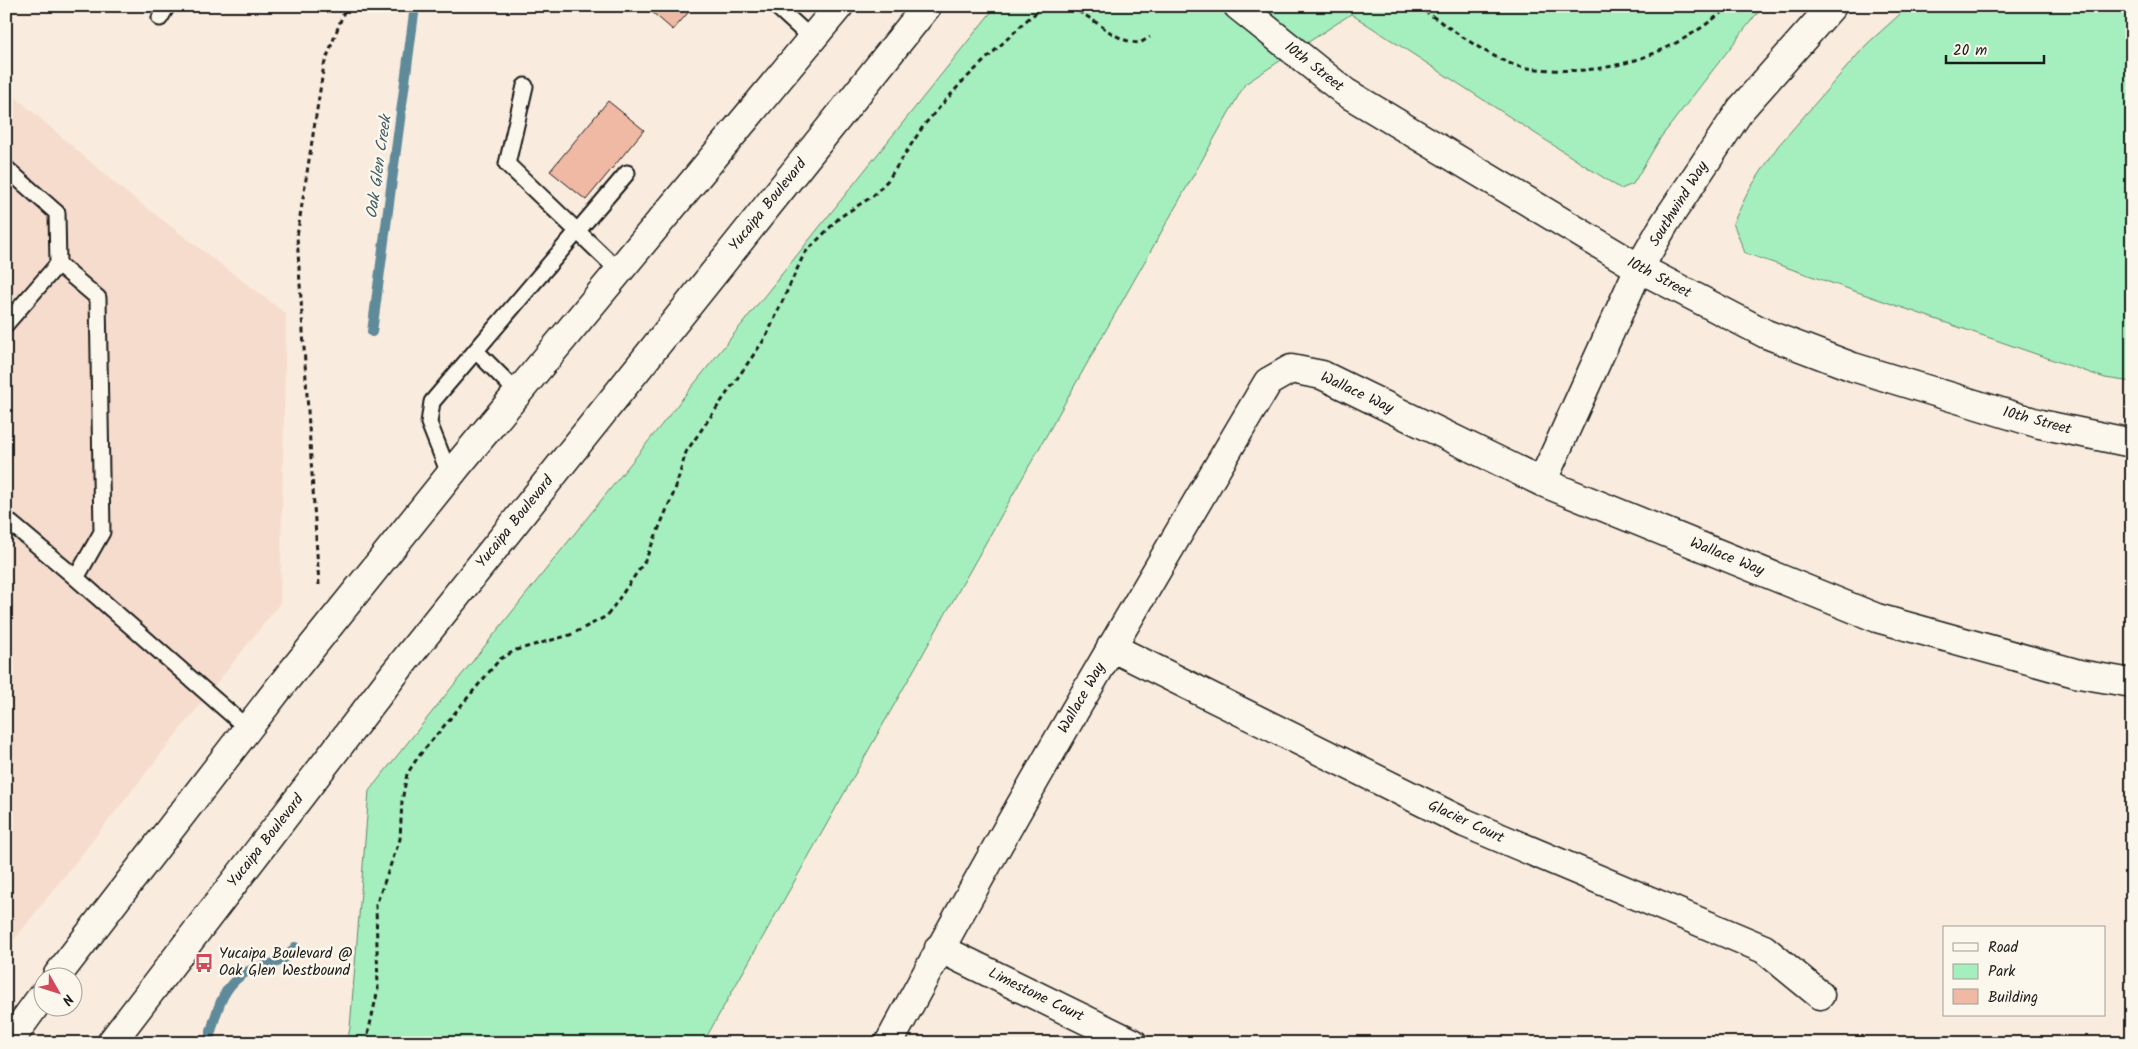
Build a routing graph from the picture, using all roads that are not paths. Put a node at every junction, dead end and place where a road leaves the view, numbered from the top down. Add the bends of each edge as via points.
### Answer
1 (776, 6) edge
2 (839, 6) edge
3 (927, 6) edge
4 (1238, 6) edge
5 (1832, 6) edge
6 (812, 39) junction
7 (525, 86) dead end
8 (6, 168) edge
9 (626, 173) dead end
10 (578, 232) junction
11 (58, 264) junction
12 (1640, 268) junction
13 (619, 271) junction
14 (6, 324) edge
15 (476, 351) junction
16 (518, 393) junction
17 (2132, 443) edge
18 (450, 476) junction
19 (1542, 482) junction
20 (6, 519) edge
21 (76, 578) junction
22 (1111, 647) junction
23 (2132, 683) edge
24 (248, 728) junction
25 (940, 948) junction
26 (65, 966) edge
27 (1820, 995) dead end
28 (32, 1010) edge
29 (8, 1043) edge
30 (111, 1043) edge
31 (889, 1043) edge
32 (1133, 1043) edge

1 - 6 lane
2 - 6 street
3 - 30 street, Yucaipa Boulevard via 394,674
4 - 12 street, 10th Street via 1345,92
5 - 12 street, Southwind Way via 1740,109
6 - 13 street
7 - 10 lane via 507,164
8 - 11 lane via 57,212
9 - 10 lane
10 - 13 lane
10 - 15 lane
11 - 14 lane
11 - 21 lane via 98,298 102,532
12 - 17 street, 10th Street via 1766,334 1853,366 2040,424
12 - 19 street, Southwind Way
13 - 16 street
15 - 16 lane
15 - 18 lane via 432,402 429,423
16 - 18 street
18 - 24 street
19 - 22 street, Wallace Way via 1322,375 1290,369 1268,382
19 - 23 street, Wallace Way via 1877,618 2079,674
20 - 21 lane
21 - 24 lane
22 - 25 street, Wallace Way
22 - 27 street, Glacier Court via 1465,823 1764,949
24 - 26 street
25 - 31 street, Wallace Way
25 - 32 street, Limestone Court
28 - 29 street

